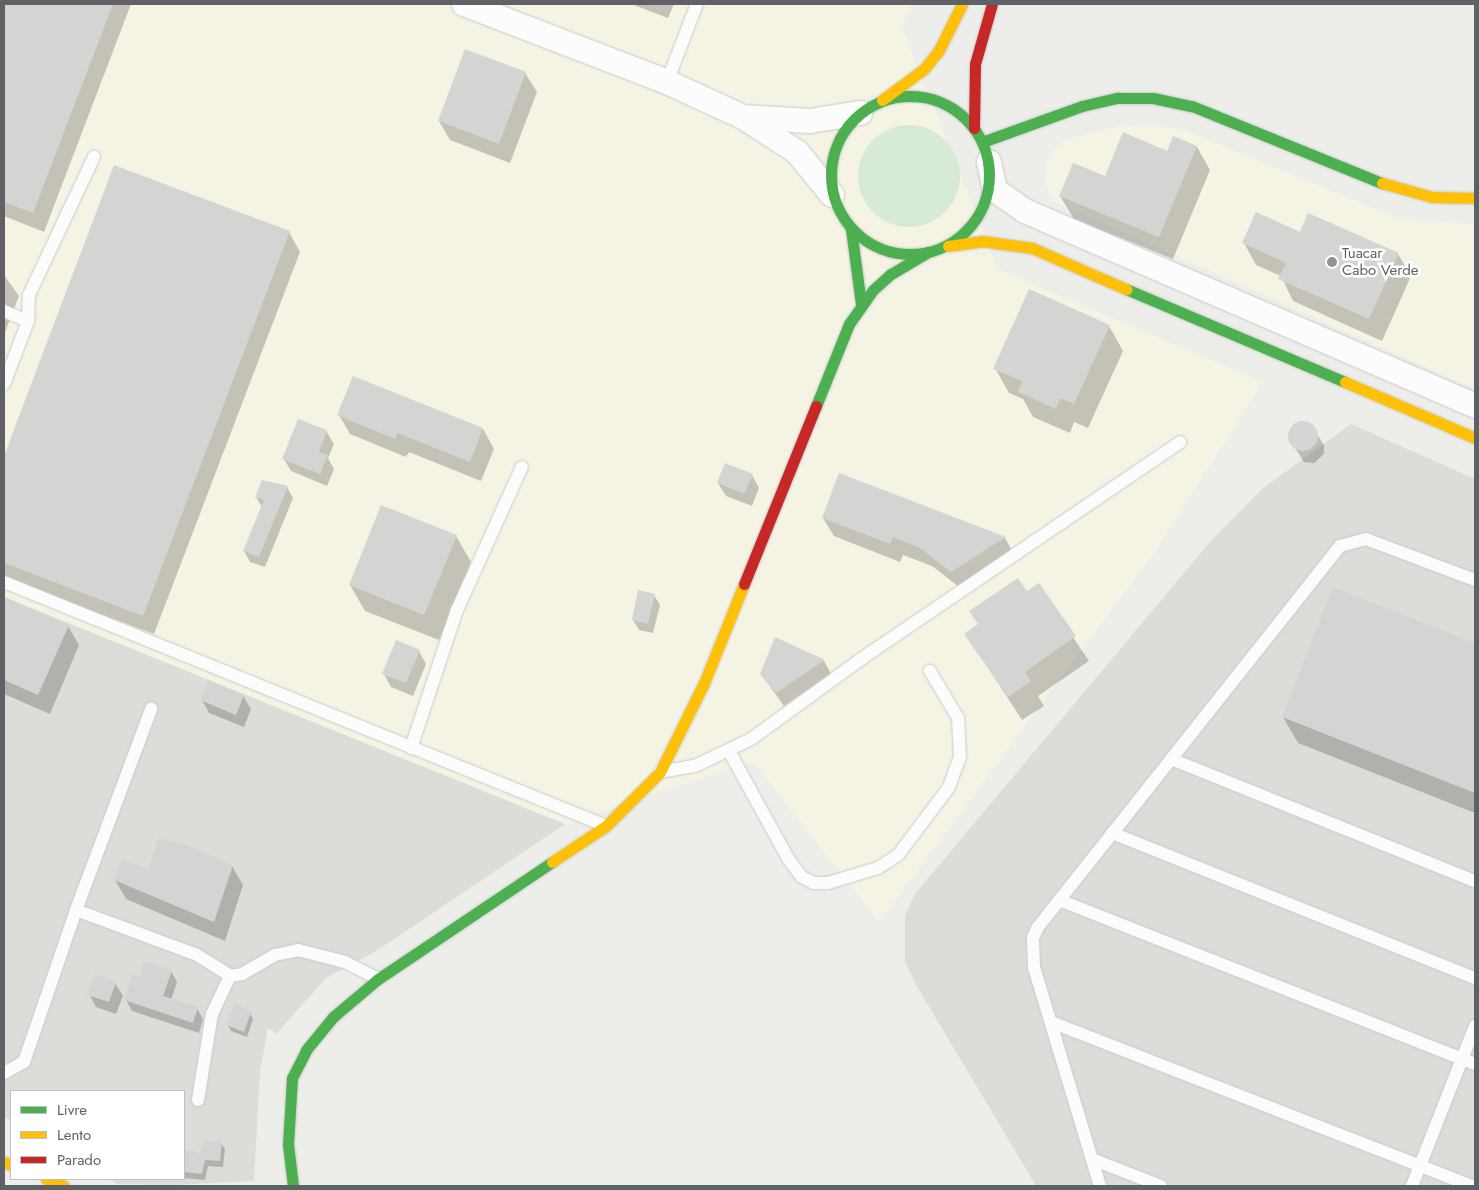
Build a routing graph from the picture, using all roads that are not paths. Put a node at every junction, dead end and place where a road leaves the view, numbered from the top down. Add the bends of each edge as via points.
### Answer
1 (464, 4) edge
2 (697, 4) edge
3 (962, 4) edge
4 (992, 4) edge
5 (667, 82) junction
6 (882, 100) junction
7 (860, 113) junction
8 (743, 117) junction
9 (974, 128) junction
10 (986, 152) junction
11 (94, 157) dead end
12 (832, 195) junction
13 (1475, 198) edge
14 (851, 229) junction
15 (948, 246) junction
16 (928, 252) junction
17 (861, 304) junction
18 (4, 311) edge
19 (28, 321) junction
20 (4, 384) edge
21 (1475, 406) edge
22 (1475, 438) edge
23 (1180, 442) dead end
24 (522, 467) dead end
25 (1475, 580) edge
26 (4, 582) edge
27 (930, 671) dead end
28 (151, 709) dead end
29 (410, 748) junction
30 (729, 751) junction
31 (1170, 759) junction
32 (660, 772) junction
33 (606, 826) junction
34 (1112, 834) junction
35 (1475, 881) edge
36 (1059, 900) junction
37 (76, 910) junction
38 (230, 976) junction
39 (1475, 978) edge
40 (378, 979) junction
41 (1050, 1022) junction
42 (1475, 1026) edge
43 (1462, 1059) junction
44 (1475, 1064) edge
45 (4, 1073) edge
46 (198, 1100) dead end
47 (1092, 1159) junction
48 (1420, 1166) junction
49 (49, 1180) edge
50 (64, 1186) edge
51 (293, 1186) edge
52 (1100, 1186) edge
53 (1161, 1186) edge
54 (1412, 1186) edge
55 (1472, 1186) edge

1 - 5 street
2 - 5 lane
3 - 6 main road via 938,52 924,69
4 - 9 main road via 975,64
5 - 8 street
6 - 7 main road
6 - 9 main road via 907,96 933,99 956,110
7 - 8 street via 810,121
7 - 12 main road via 844,130 834,150 830,172
8 - 12 street via 797,152
9 - 10 main road
10 - 13 main road via 1082,106 1118,98 1153,98 1192,106 1399,190 1432,197
10 - 15 main road via 989,187 981,210 967,230
10 - 21 street via 995,190 1025,211
11 - 19 lane via 29,295
12 - 14 main road
14 - 16 main road via 886,251
14 - 17 main road
15 - 16 main road
15 - 22 main road via 988,241 1032,248
16 - 17 main road via 890,274
17 - 32 main road via 849,324 704,683
18 - 19 lane
19 - 20 lane
23 - 30 lane via 861,658 751,739
24 - 29 lane via 457,610
25 - 31 lane via 1366,539 1340,546
26 - 29 lane
27 - 30 lane via 958,718 960,756 949,787 898,855 878,868 828,883 802,877 789,860
28 - 37 lane
29 - 33 lane
30 - 32 lane via 695,766
31 - 34 lane
31 - 35 lane
32 - 33 main road
33 - 40 main road
34 - 36 lane
34 - 39 lane
36 - 41 lane via 1033,938 1034,968
36 - 43 lane
37 - 38 lane via 198,956
37 - 45 lane via 24,1062
38 - 40 lane via 242,974 275,955 298,950 345,962
38 - 46 lane via 212,1014
40 - 51 main road via 333,1017 306,1050 292,1078 288,1144
41 - 47 lane
41 - 48 lane
42 - 43 lane
43 - 44 lane
43 - 48 lane
47 - 52 lane
47 - 53 lane
48 - 54 lane
48 - 55 lane
49 - 50 main road

